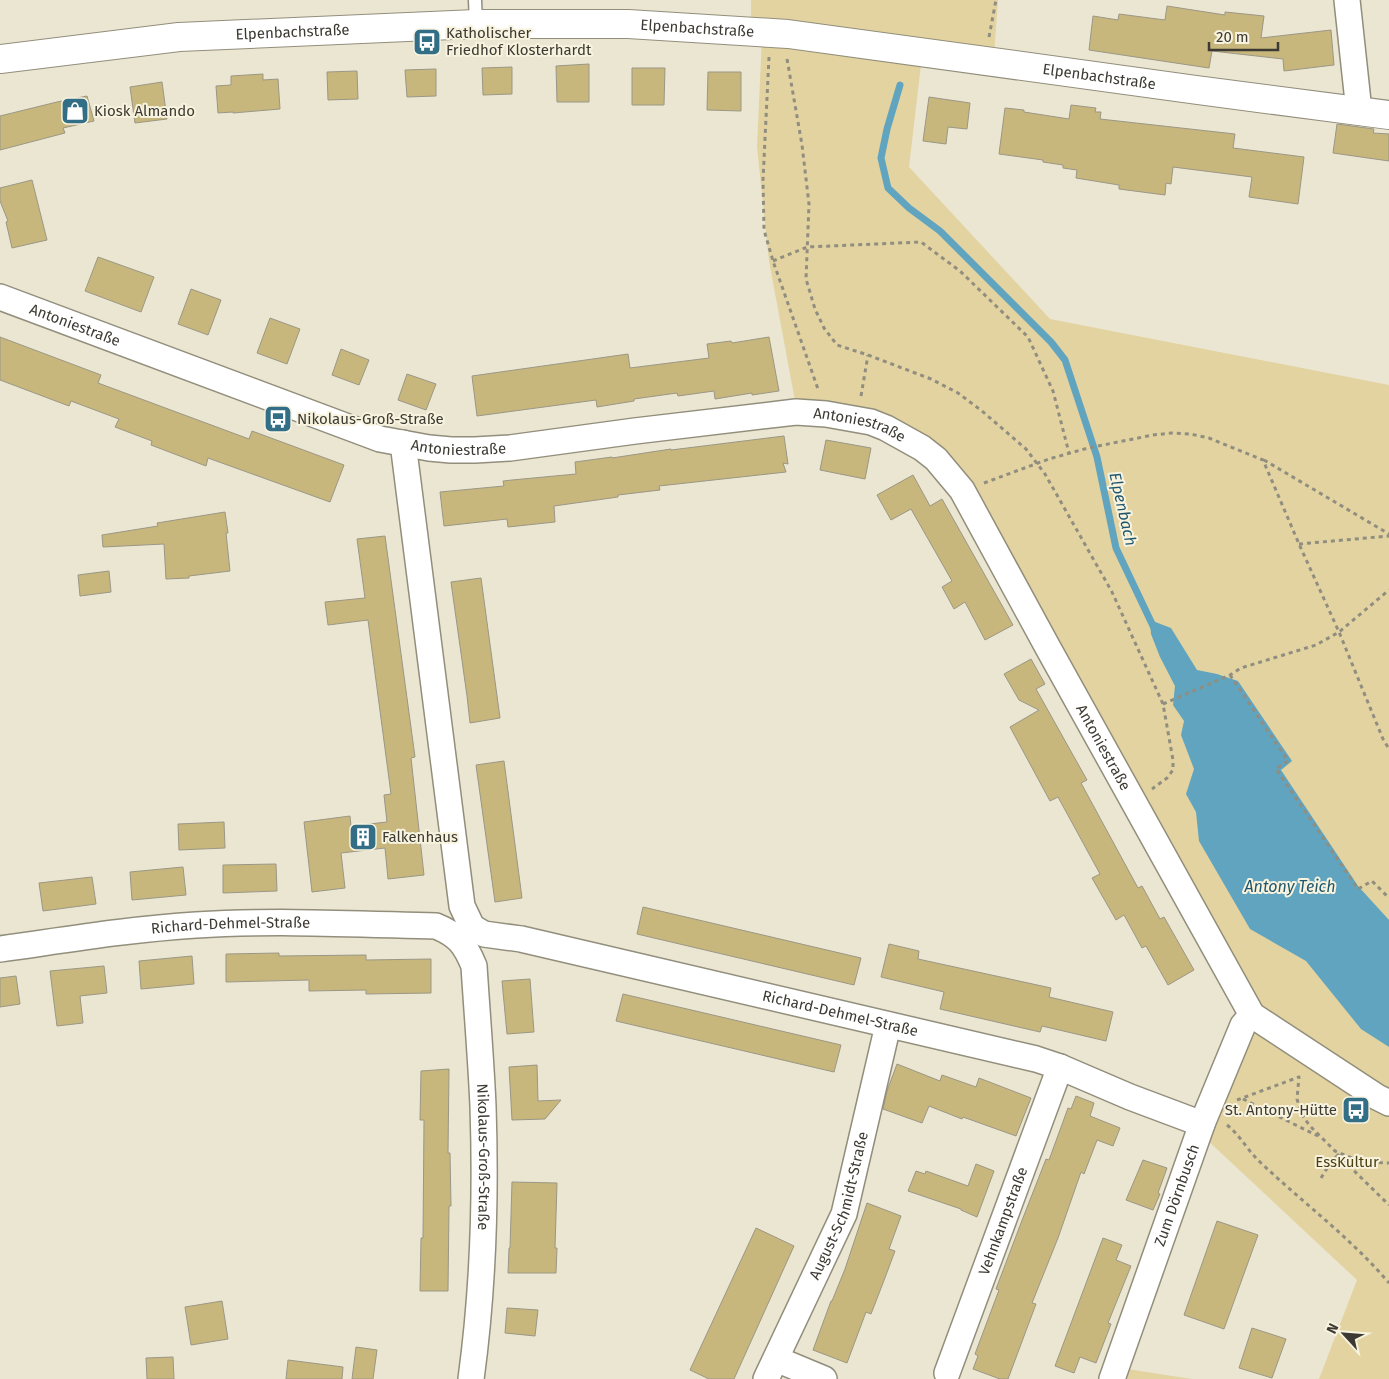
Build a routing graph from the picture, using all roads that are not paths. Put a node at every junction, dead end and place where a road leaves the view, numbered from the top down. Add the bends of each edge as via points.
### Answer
1 (1347, 0) edge
2 (475, 12) edge
3 (0, 59) edge
4 (1359, 111) junction
5 (1389, 115) edge
6 (0, 297) edge
7 (403, 443) junction
8 (465, 933) junction
9 (0, 949) edge
10 (1252, 1015) junction
11 (888, 1025) junction
12 (1060, 1068) junction
13 (1389, 1103) edge
14 (1209, 1109) junction
15 (771, 1369) edge
16 (950, 1377) edge
17 (471, 1379) edge
18 (824, 1379) edge
19 (1112, 1379) edge

1 - 4 street
2 - 3 street, Elpenbachstraße via 178,37
2 - 4 street, Elpenbachstraße via 779,33
4 - 5 street, Elpenbachstraße
6 - 7 street, Antoniestraße via 380,439
7 - 8 street, Nikolaus-Groß-Straße
7 - 10 street, Antoniestraße via 451,450 510,448 796,412 857,419 886,428 922,448 936,459 962,490
8 - 9 street, Richard-Dehmel-Straße via 436,926 244,923 150,929
8 - 11 street, Richard-Dehmel-Straße via 521,939
8 - 17 street, Nikolaus-Groß-Straße via 474,966 483,1106 482,1250
10 - 13 street, Antoniestraße
10 - 14 street, Zum Dörnbusch via 1243,1025
11 - 12 street, Richard-Dehmel-Straße via 1036,1059
11 - 15 street, August-Schmidt-Straße via 844,1214
12 - 14 street, Richard-Dehmel-Straße via 1130,1097
12 - 16 street, Vehnkampstraße
14 - 19 street, Zum Dörnbusch
15 - 18 street

